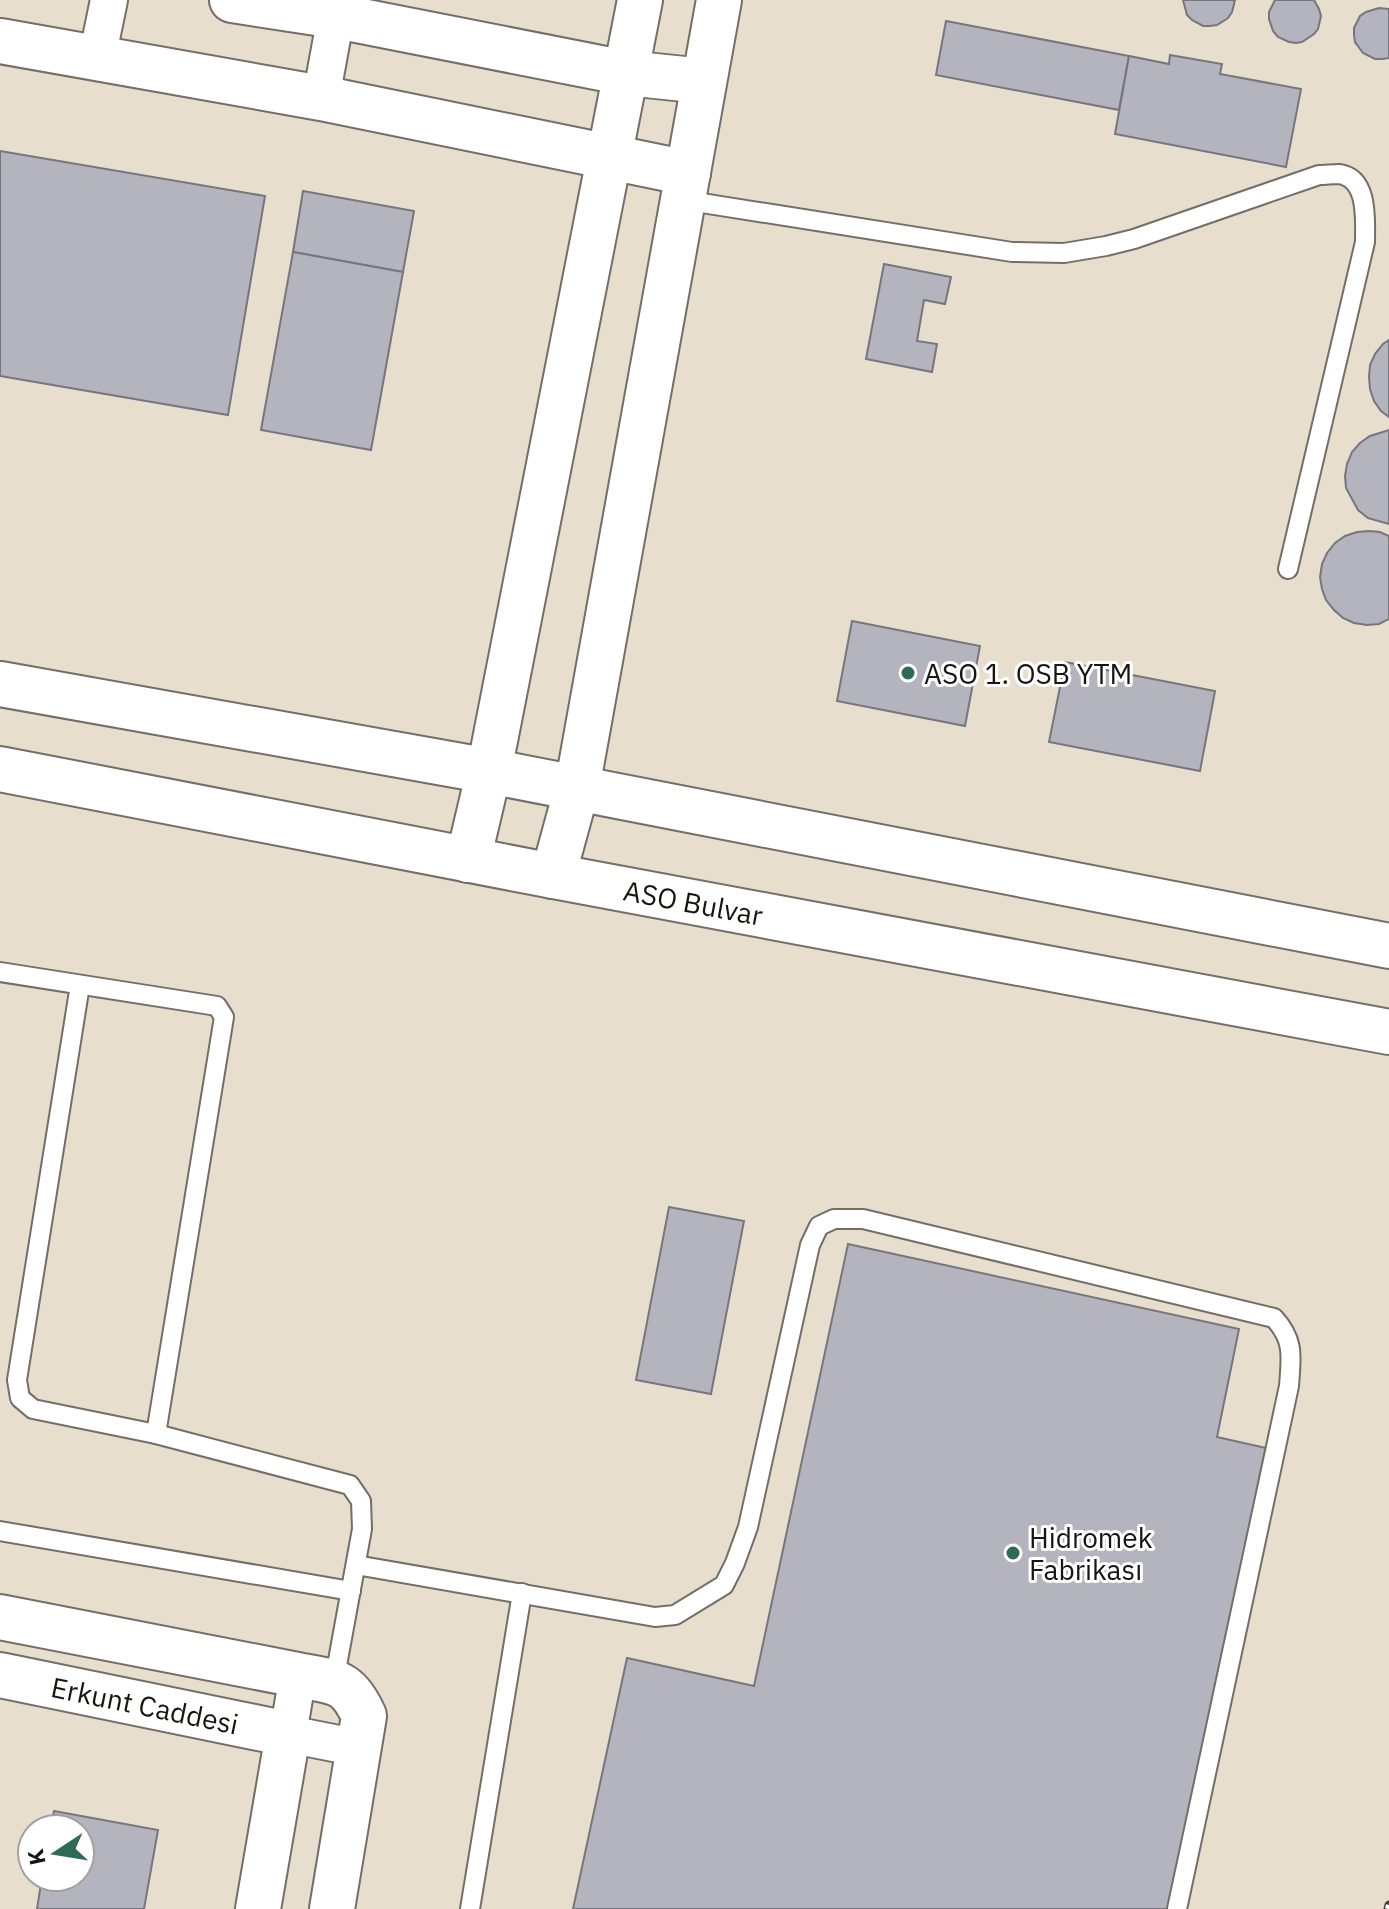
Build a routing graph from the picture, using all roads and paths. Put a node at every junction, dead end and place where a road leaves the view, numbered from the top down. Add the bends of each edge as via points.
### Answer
1 (109, 0) edge
2 (232, 0) edge
3 (640, 0) edge
4 (719, 0) edge
5 (336, 16) junction
6 (0, 41) edge
7 (97, 58) junction
8 (626, 73) junction
9 (704, 81) junction
10 (321, 98) junction
11 (609, 156) junction
12 (686, 186) junction
13 (1288, 569) dead end
14 (0, 684) edge
15 (0, 769) edge
16 (489, 771) junction
17 (577, 788) junction
18 (468, 860) junction
19 (553, 876) junction
20 (1389, 946) edge
21 (0, 972) edge
22 (80, 985) junction
23 (1389, 1032) edge
24 (156, 1434) junction
25 (0, 1531) edge
26 (356, 1565) junction
27 (351, 1591) junction
28 (522, 1593) junction
29 (0, 1617) edge
30 (0, 1675) edge
31 (316, 1679) junction
32 (288, 1734) junction
33 (359, 1748) junction
34 (258, 1909) edge
35 (332, 1909) edge
36 (470, 1909) edge
37 (1177, 1909) edge

1 - 7 street
2 - 5 street
3 - 8 street
4 - 9 street
5 - 8 street
5 - 10 street
6 - 7 street
7 - 10 street
8 - 9 street
8 - 11 street
9 - 12 street
10 - 11 street
11 - 12 street
11 - 16 street
12 - 13 lane via 1012,252 1064,253 1134,239 1319,175 1342,174 1361,193 1365,242
12 - 17 street
14 - 16 street
15 - 18 street, ASO Bulvar
16 - 17 street
16 - 18 street
17 - 19 street
17 - 20 street
18 - 19 street, ASO Bulvar
19 - 23 street, ASO Bulvar
21 - 22 lane
22 - 24 lane via 17,1380 20,1398 33,1409
22 - 24 lane via 217,1006 224,1017
24 - 26 lane via 350,1485 361,1501
25 - 27 lane
26 - 27 lane
26 - 28 lane
27 - 31 lane
28 - 36 lane
28 - 37 lane via 655,1617 675,1615 724,1585 748,1527 810,1245 819,1226 834,1219 863,1219 1274,1318 1285,1330 1291,1351 1289,1386
29 - 31 street
30 - 32 street, Erkunt Caddesi
31 - 32 street
31 - 33 street via 348,1689 357,1700 364,1716
32 - 33 street
32 - 34 street
33 - 35 street

